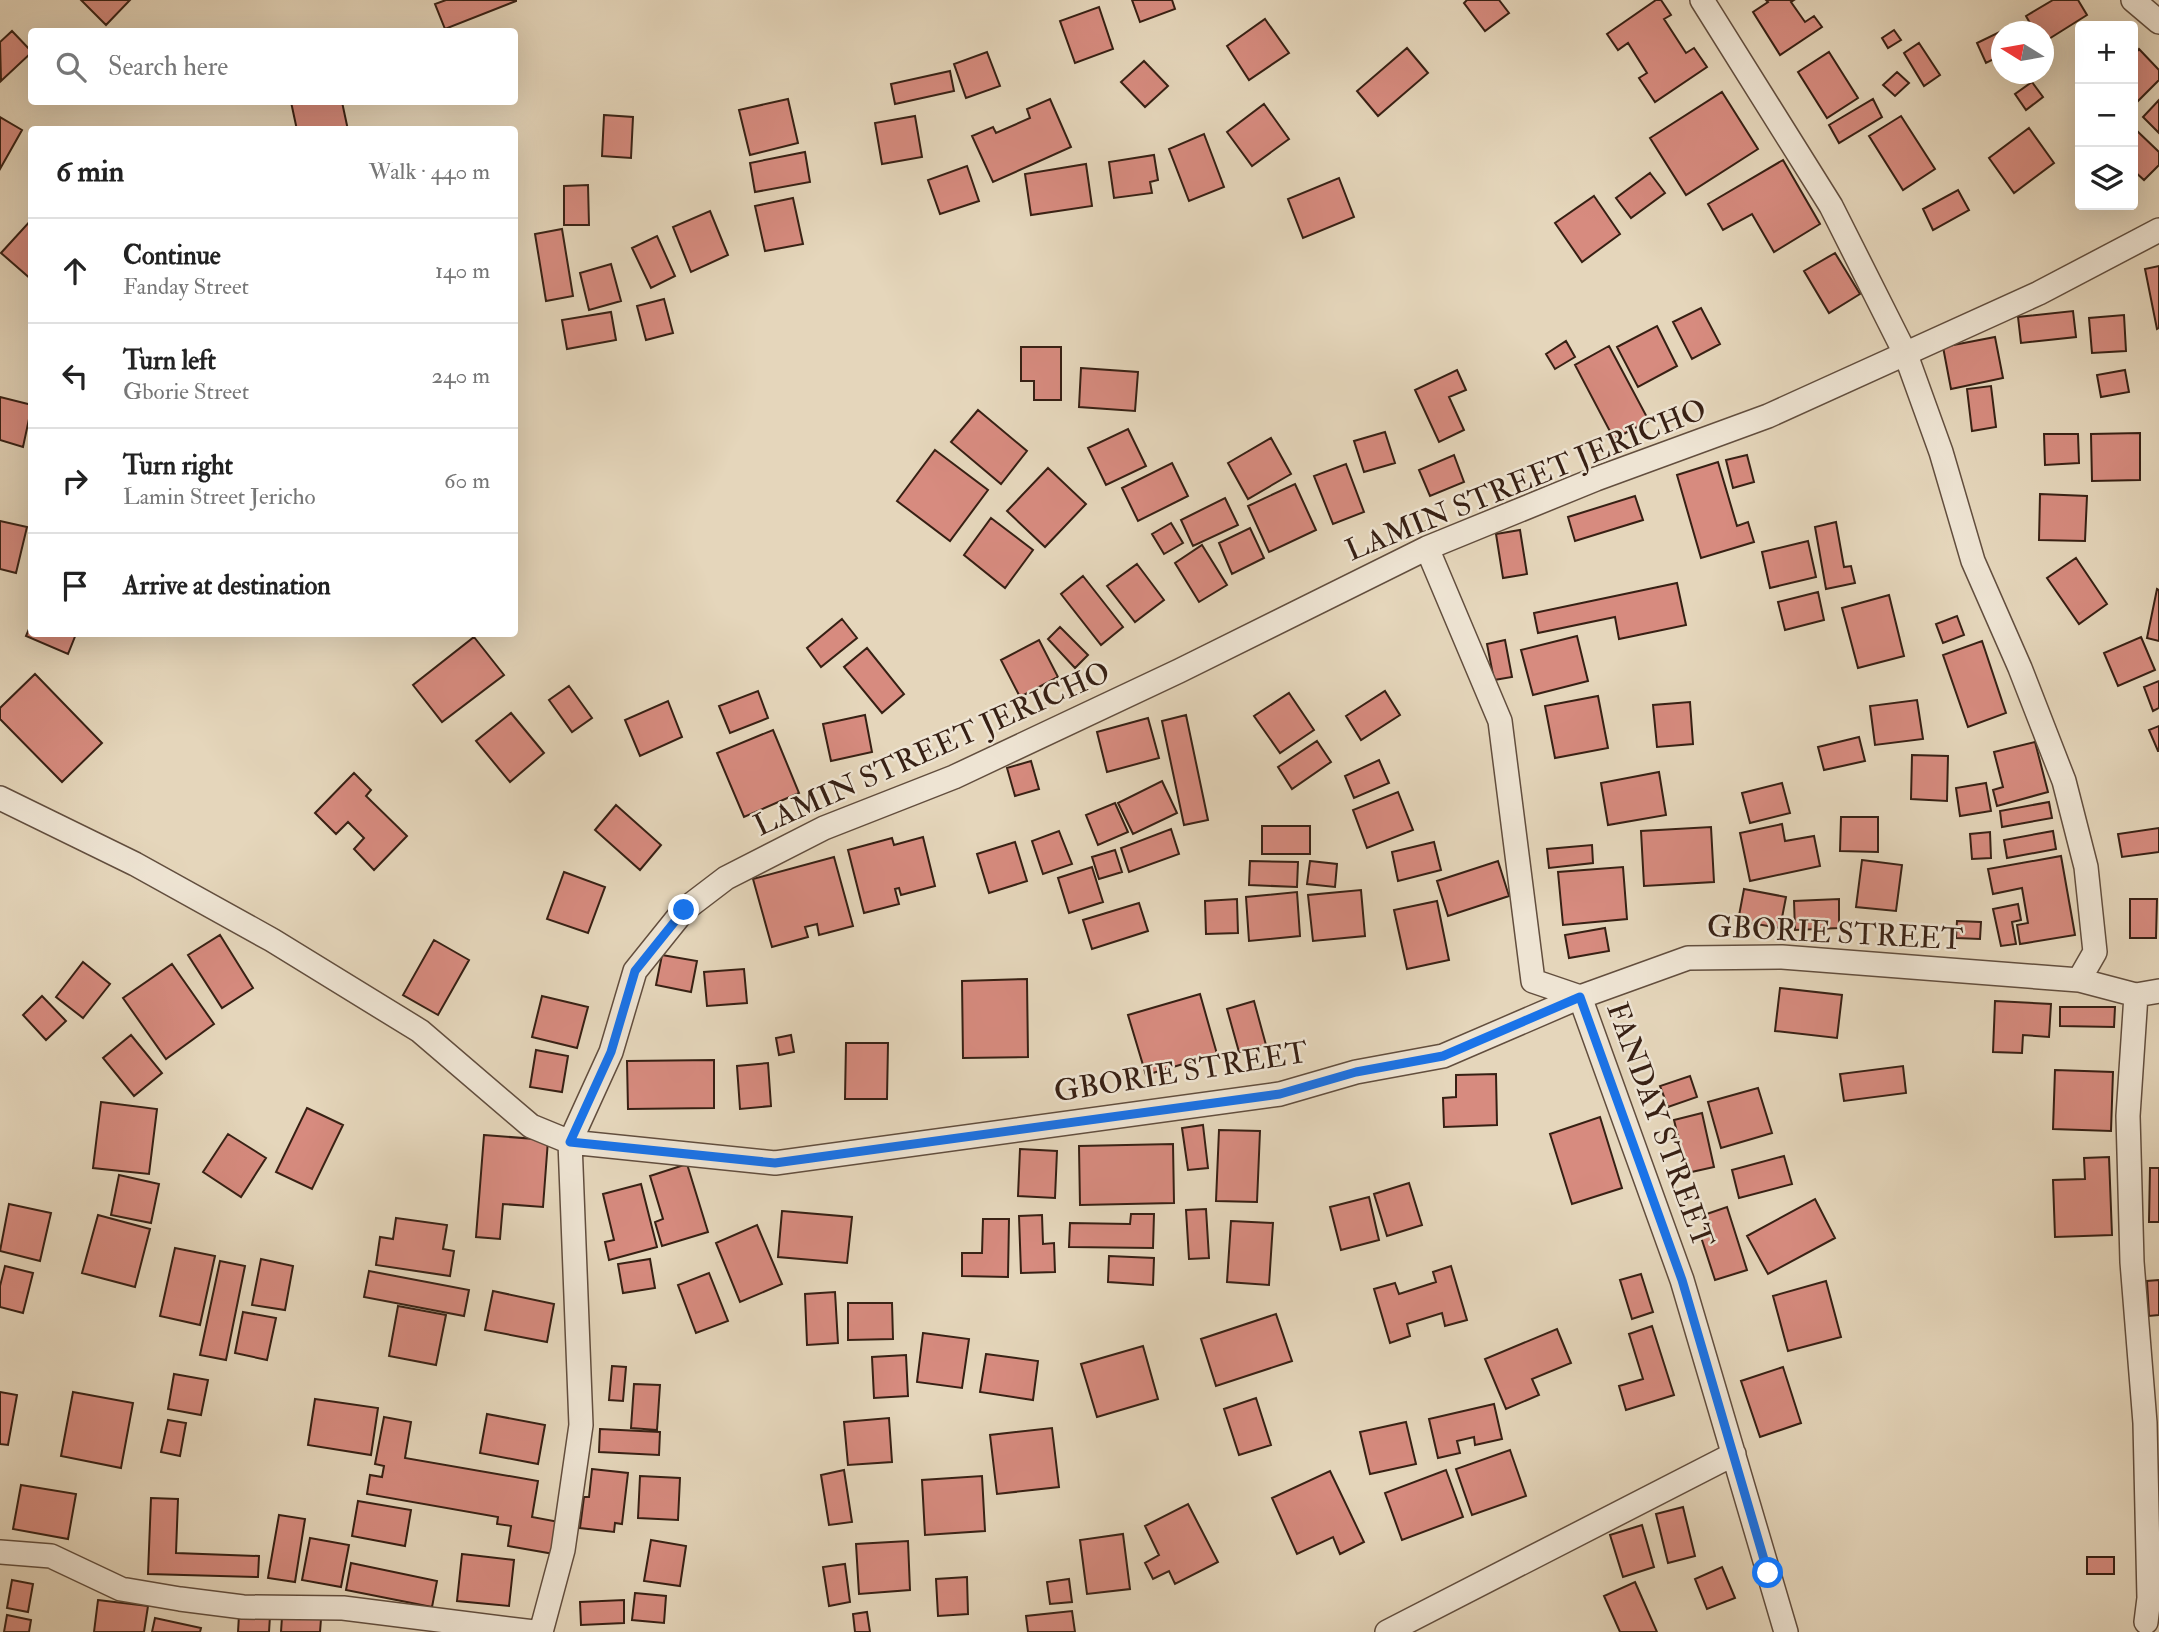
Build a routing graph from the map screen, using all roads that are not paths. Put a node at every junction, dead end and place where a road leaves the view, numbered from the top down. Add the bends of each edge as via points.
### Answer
1 (1702, 0) edge
2 (2139, 2) edge
3 (2159, 22) edge
4 (2159, 230) edge
5 (1906, 355) junction
6 (1427, 548) junction
7 (0, 798) edge
8 (2079, 980) junction
9 (2159, 991) edge
10 (2136, 995) junction
11 (1580, 997) junction
12 (570, 1142) junction
13 (1734, 1454) junction
14 (0, 1552) edge
15 (2146, 1622) dead end
16 (534, 1632) edge
17 (541, 1632) edge
18 (1388, 1632) edge
19 (1786, 1632) edge

1 - 5 street via 1831,206
2 - 3 street
4 - 5 street, LAMIN STREET JERICHO
5 - 6 street, LAMIN STREET JERICHO via 1768,416
5 - 8 street via 1973,561 2064,781 2085,867 2095,952
6 - 11 street, FANDAY STREET via 1500,720 1533,981
6 - 12 street, LAMIN STREET JERICHO via 954,777 824,828 726,878 684,910 635,971 611,1052
7 - 12 street, GBORIE STREET via 135,864 272,940 421,1031 531,1125
8 - 10 street, GBORIE STREET
8 - 11 street, GBORIE STREET via 1782,957 1688,958
9 - 10 street, GBORIE STREET
10 - 15 street via 2128,1116 2132,1262 2145,1423
11 - 12 street, GBORIE STREET via 1443,1056 1356,1072 1280,1094 775,1163
11 - 13 street, FANDAY STREET via 1682,1280
12 - 17 street, LAMIN STREET JERICHO via 581,1425 563,1550
13 - 18 street
13 - 19 street, FANDAY STREET
14 - 16 street via 51,1556 121,1589 180,1599 243,1607 342,1608

